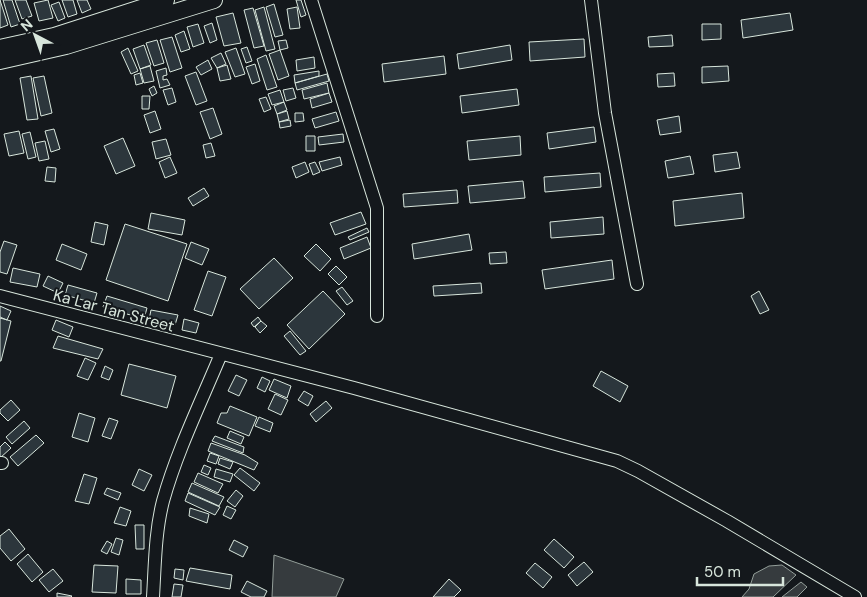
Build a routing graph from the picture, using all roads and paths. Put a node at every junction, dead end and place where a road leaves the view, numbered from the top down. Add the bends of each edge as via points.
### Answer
1 (214, 0) edge
2 (311, 0) edge
3 (591, 0) edge
4 (162, 4) edge
5 (0, 48) edge
6 (0, 60) edge
7 (637, 284) dead end
8 (0, 296) edge
9 (377, 316) dead end
10 (220, 354) junction
11 (152, 597) edge
12 (855, 597) edge

1 - 4 main road
2 - 9 street via 377,208
3 - 7 street via 605,113
4 - 5 main road via 54,36
4 - 6 main road via 66,46
8 - 10 street, Ka Lar Tan Street
10 - 11 street via 163,503
10 - 12 street, Ka Lar Tan Street via 617,462 719,516

